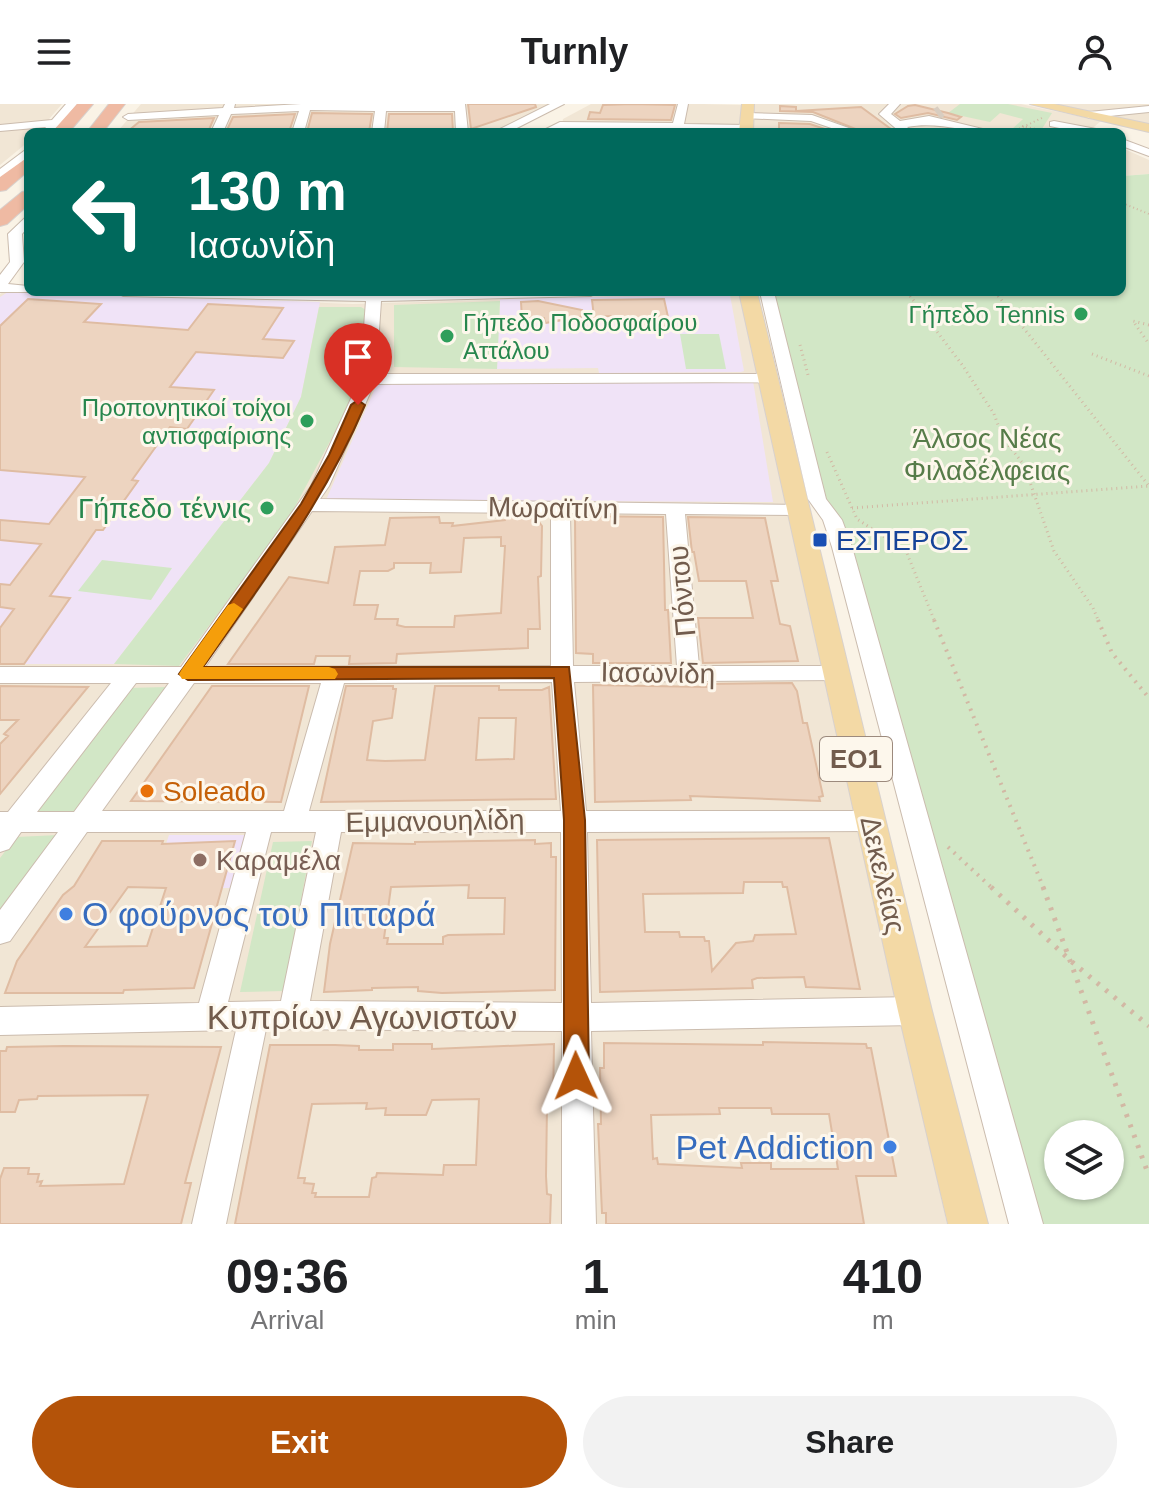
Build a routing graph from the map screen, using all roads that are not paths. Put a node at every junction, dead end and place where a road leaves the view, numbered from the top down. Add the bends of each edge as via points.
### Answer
1 (72, 104) edge
2 (85, 104) edge
3 (138, 104) edge
4 (521, 104) edge
5 (559, 104) edge
6 (895, 104) edge
7 (1036, 104) edge
8 (306, 105) edge
9 (576, 105) edge
10 (230, 106) edge
11 (381, 106) edge
12 (460, 106) edge
13 (1149, 109) edge
14 (769, 110) edge
15 (811, 112) edge
16 (629, 113) dead end
17 (122, 115) edge
18 (1089, 115) junction
19 (677, 118) edge
20 (528, 119) junction
21 (747, 120) edge
22 (1114, 121) junction
23 (1056, 122) edge
24 (612, 125) junction
25 (0, 128) edge
26 (24, 128) edge
27 (56, 128) edge
28 (56, 128) edge
29 (101, 128) edge
30 (219, 128) edge
31 (299, 128) edge
32 (378, 128) edge
33 (462, 128) edge
34 (509, 128) edge
35 (566, 128) edge
36 (845, 128) edge
37 (902, 128) edge
38 (975, 128) edge
39 (1081, 128) edge
40 (1103, 128) edge
41 (1149, 128) edge
42 (1126, 144) edge
43 (1149, 153) edge
44 (24, 154) edge
45 (24, 165) edge
46 (0, 175) edge
47 (0, 186) edge
48 (24, 199) edge
49 (0, 220) edge
50 (24, 223) edge
51 (21, 240) edge
52 (0, 287) edge
53 (24, 290) edge
54 (374, 296) edge
55 (749, 296) edge
56 (768, 296) edge
57 (768, 377) junction
58 (368, 379) junction
59 (309, 505) junction
60 (560, 508) junction
61 (675, 509) junction
62 (811, 509) junction
63 (562, 672) junction
64 (188, 674) junction
65 (335, 674) junction
66 (689, 674) junction
67 (836, 674) junction
68 (0, 675) edge
69 (130, 675) junction
70 (574, 820) junction
71 (294, 821) junction
72 (871, 821) junction
73 (82, 822) junction
74 (261, 822) junction
75 (330, 823) junction
76 (5, 828) edge
77 (0, 932) edge
78 (915, 1011) junction
79 (293, 1015) junction
80 (254, 1016) junction
81 (575, 1017) junction
82 (210, 1018) junction
83 (0, 1021) edge
84 (209, 1224) edge
85 (579, 1224) edge
86 (968, 1224) edge
87 (1026, 1224) edge

1 - 27 street
2 - 28 highway
3 - 17 street
4 - 20 street
5 - 20 street
6 - 37 street via 884,114
7 - 23 main road
8 - 10 street
8 - 11 street
8 - 31 street
9 - 20 street
10 - 17 street
10 - 30 street
11 - 12 street
11 - 32 street
12 - 33 street
13 - 18 street
14 - 15 street
14 - 21 street
15 - 36 street
16 - 24 street
17 - 29 highway
18 - 22 main road
18 - 23 main road
19 - 21 street
19 - 24 street
20 - 34 street
22 - 40 street
22 - 41 main road
23 - 39 street
24 - 35 street
25 - 26 street
37 - 38 street via 933,116
42 - 43 street
44 - 46 street
45 - 47 highway
48 - 49 highway
50 - 51 street via 17,229
51 - 52 street via 17,262
52 - 53 street
54 - 58 street
55 - 57 main road, Δεκελείας / ΕΟ1
56 - 62 street via 817,499
57 - 58 street
57 - 62 main road, Δεκελείας / ΕΟ1
58 - 59 street
59 - 60 street, Μωραϊτίνη
59 - 64 street
60 - 61 street, Μωραϊτίνη
60 - 63 street
61 - 62 street, Μωραϊτίνη
61 - 66 street, Πόντου
62 - 67 main road, Δεκελείας / ΕΟ1
62 - 87 street via 842,547
63 - 65 street, Ιασωνίδη
63 - 66 street, Ιασωνίδη
63 - 70 street
64 - 65 street, Ιασωνίδη
64 - 69 street, Ιασωνίδη
64 - 73 street
65 - 71 street
66 - 67 street, Ιασωνίδη
67 - 72 main road, Δεκελείας / ΕΟ1
68 - 69 street, Ιασωνίδη
69 - 76 street
70 - 72 street, Εμμανουηλίδη
70 - 75 street, Εμμανουηλίδη
70 - 81 street
71 - 74 street, Εμμανουηλίδη
71 - 75 street, Εμμανουηλίδη
72 - 78 main road, Δεκελείας / ΕΟ1
73 - 74 street, Εμμανουηλίδη
73 - 76 street, Εμμανουηλίδη
73 - 77 street
74 - 82 street
75 - 79 street
78 - 81 street, Κυπρίων Αγωνιστών
78 - 86 main road, Δεκελείας / ΕΟ1
79 - 80 street, Κυπρίων Αγωνιστών
79 - 81 street, Κυπρίων Αγωνιστών
80 - 82 street, Κυπρίων Αγωνιστών
80 - 84 street
81 - 85 street
82 - 83 street, Κυπρίων Αγωνιστών

